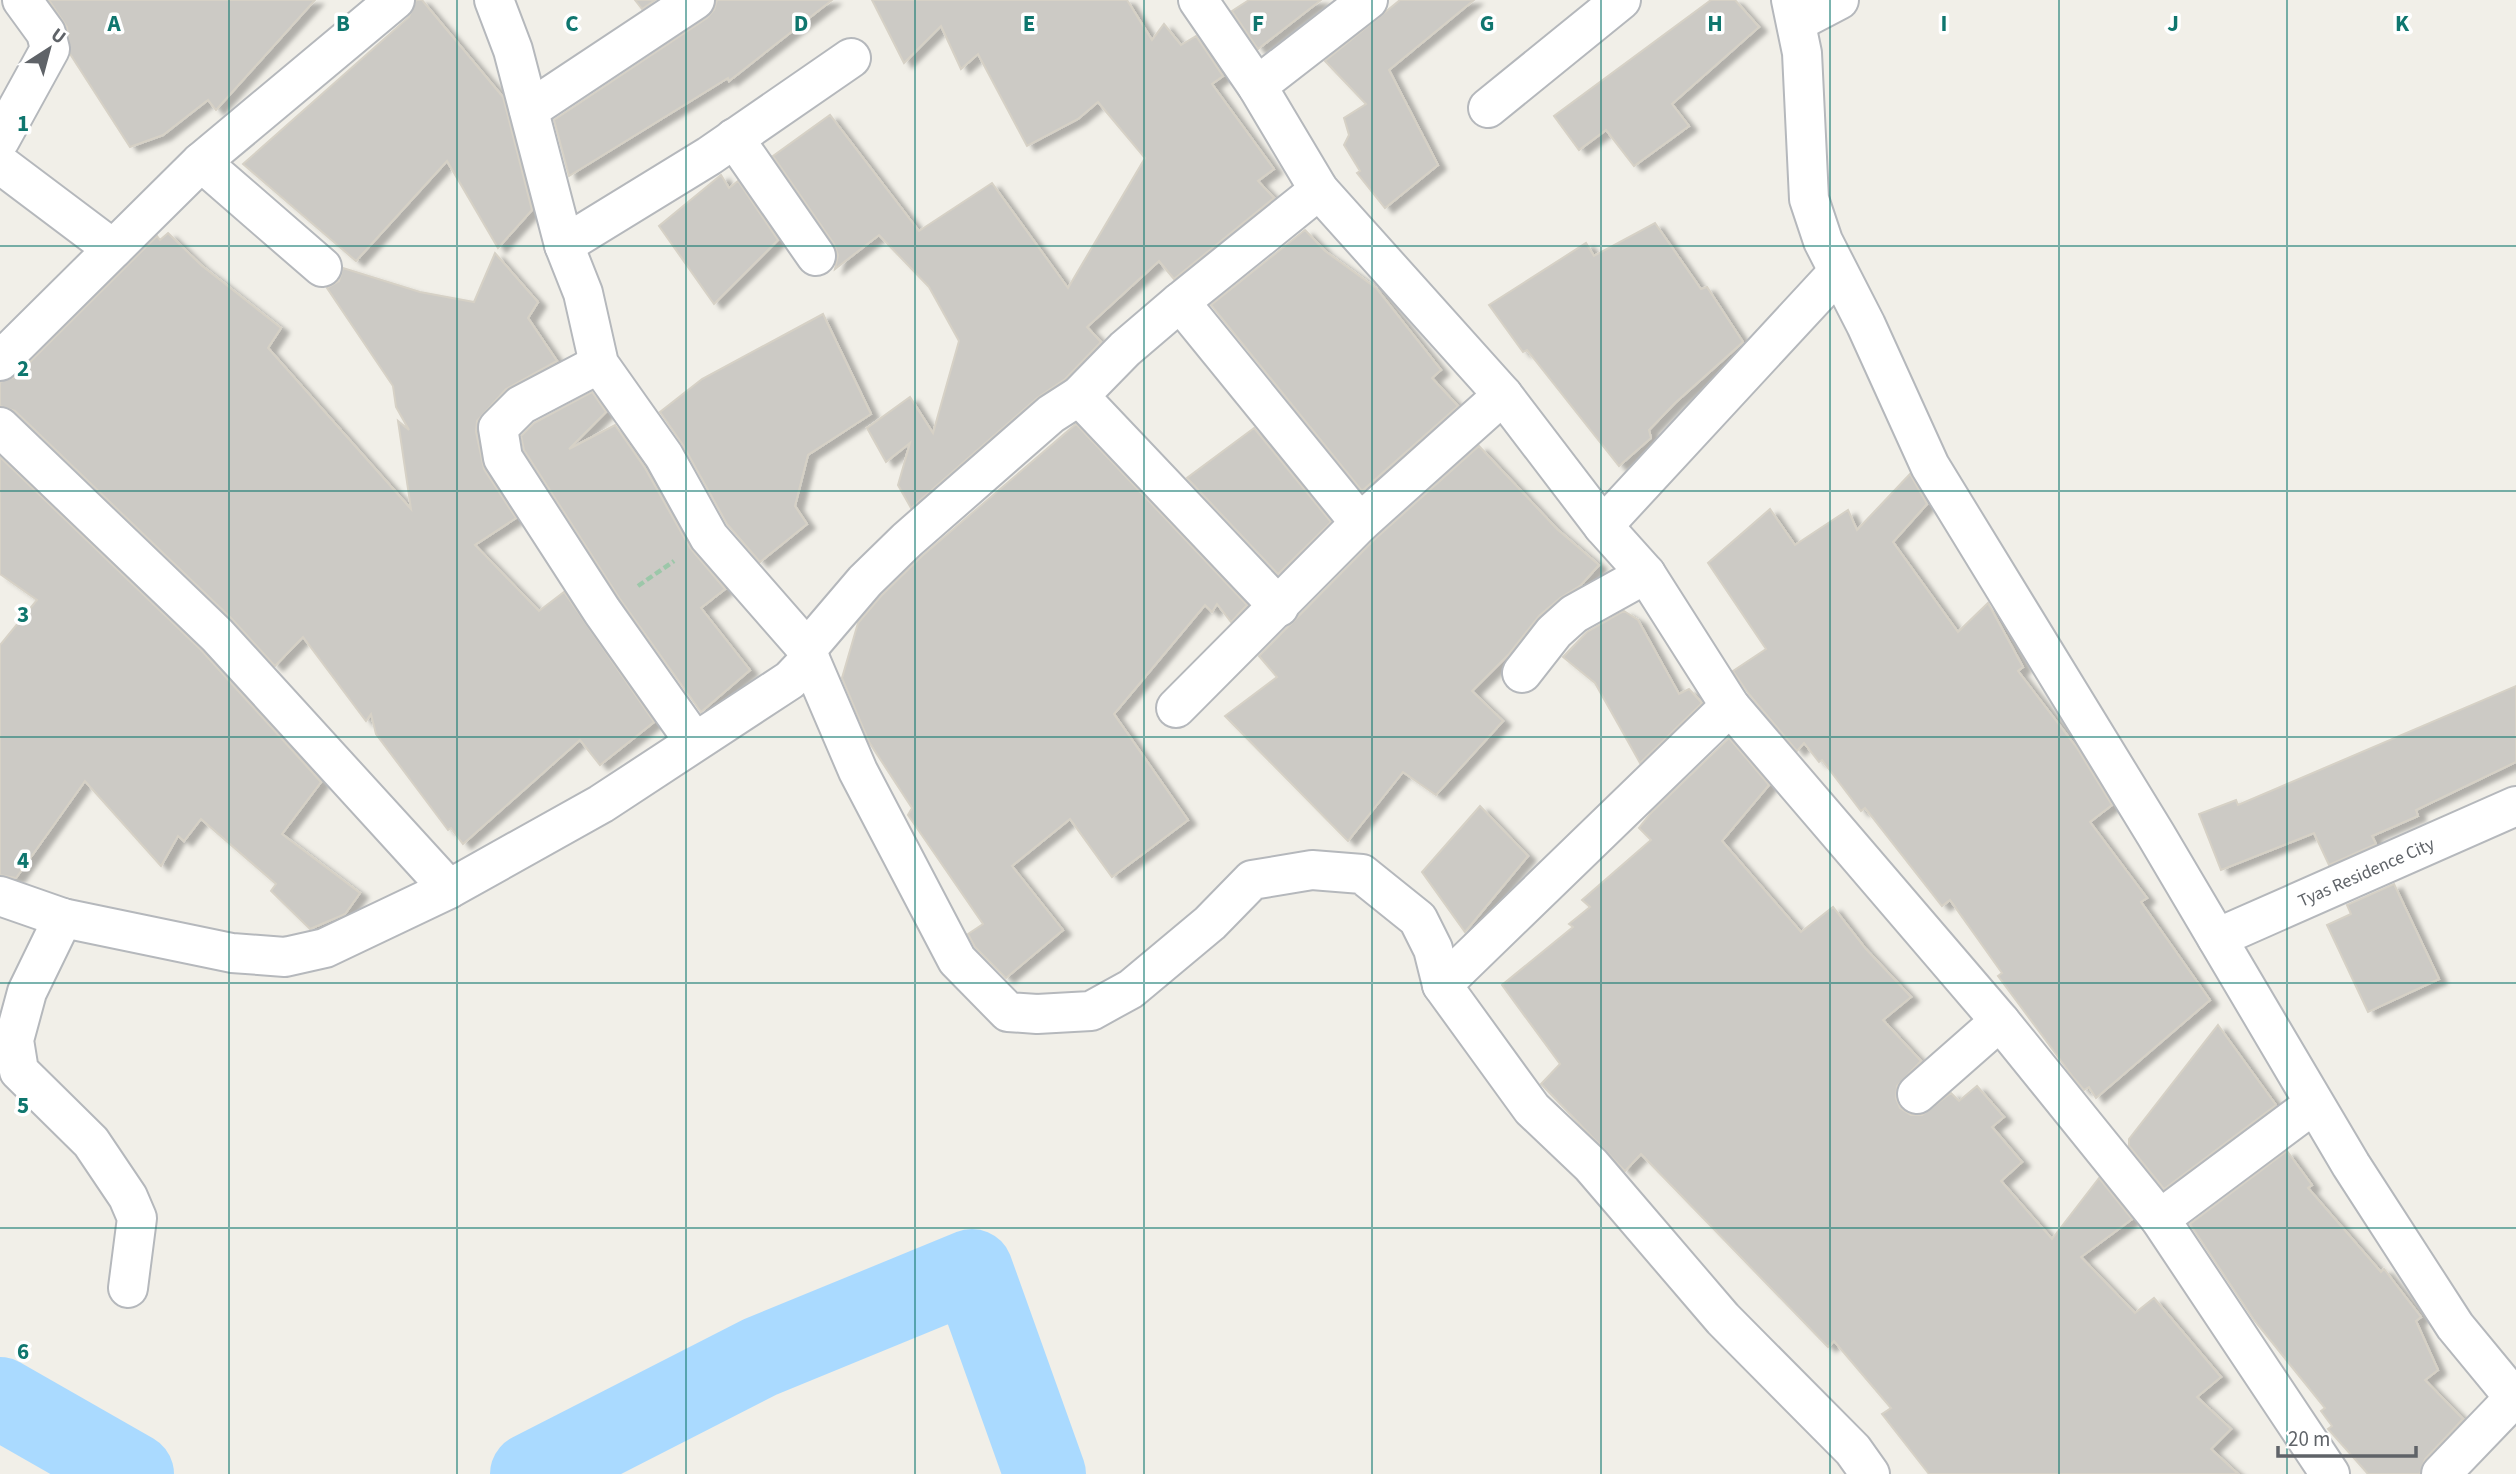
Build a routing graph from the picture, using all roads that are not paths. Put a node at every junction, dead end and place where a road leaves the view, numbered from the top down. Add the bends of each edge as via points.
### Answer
1 (22, 0) edge
2 (395, 0) edge
3 (494, 0) edge
4 (695, 0) edge
5 (1198, 0) edge
6 (1368, 0) edge
7 (1622, 0) edge
8 (1839, 0) edge
9 (1794, 11) edge
10 (851, 58) dead end
11 (1257, 86) junction
12 (1488, 108) dead end
13 (529, 110) junction
14 (734, 138) junction
15 (0, 140) edge
16 (201, 162) junction
17 (0, 164) edge
18 (1319, 191) junction
19 (564, 245) junction
20 (113, 249) junction
21 (816, 256) dead end
22 (322, 267) dead end
23 (1839, 272) junction
24 (1180, 302) junction
25 (0, 361) edge
26 (599, 364) junction
27 (1503, 395) junction
28 (1079, 396) junction
29 (0, 427) edge
30 (1360, 523) junction
31 (1603, 526) junction
32 (1646, 574) junction
33 (1279, 607) junction
34 (808, 654) junction
35 (1522, 673) dead end
36 (1730, 706) junction
37 (1177, 708) dead end
38 (694, 741) junction
39 (2516, 806) edge
40 (449, 889) junction
41 (0, 896) edge
42 (63, 918) junction
43 (2217, 939) junction
44 (1442, 985) junction
45 (2000, 1021) junction
46 (1917, 1094) dead end
47 (2314, 1104) junction
48 (2160, 1219) junction
49 (128, 1288) dead end
50 (2515, 1399) edge
51 (1870, 1474) edge
52 (2330, 1474) edge
53 (2441, 1474) edge

1 - 15 street via 46,33 50,49
2 - 16 street
3 - 13 street
4 - 13 street
5 - 11 street
6 - 11 street
7 - 12 street
8 - 9 street
9 - 23 street via 1802,53 1809,199
10 - 14 street
11 - 18 street
13 - 19 street
14 - 19 street
14 - 21 street
16 - 20 street
16 - 22 street
17 - 20 street
18 - 24 street
18 - 27 street
19 - 26 street via 583,293
20 - 25 street
23 - 31 street
23 - 43 street via 1930,466
24 - 28 street
24 - 30 street
26 - 34 street via 664,456 709,537
26 - 38 street via 521,405 501,423 498,435 503,458 602,611
27 - 30 street
27 - 31 street
28 - 33 street
28 - 34 street via 1051,414 907,540 865,581
29 - 40 street via 217,635
30 - 33 street
31 - 32 street
32 - 35 street via 1574,614
32 - 36 street
33 - 37 street
34 - 38 street via 770,695
34 - 44 street via 858,771 957,960 1008,1012 1091,1011 1131,989 1210,923 1252,880 1312,870 1362,874 1418,919 1433,948
36 - 44 street
36 - 45 street
38 - 40 street via 601,804
39 - 43 street, Tyas Residence City
40 - 42 street via 325,948 285,957 232,953
41 - 42 street
42 - 49 street via 27,992 13,1040 19,1071 91,1142 128,1196 137,1218
43 - 47 street
44 - 51 street via 1532,1110 1591,1165 1723,1319 1853,1450
45 - 46 street
45 - 48 street
47 - 48 street
47 - 50 street via 2455,1326
48 - 52 street
50 - 53 street

